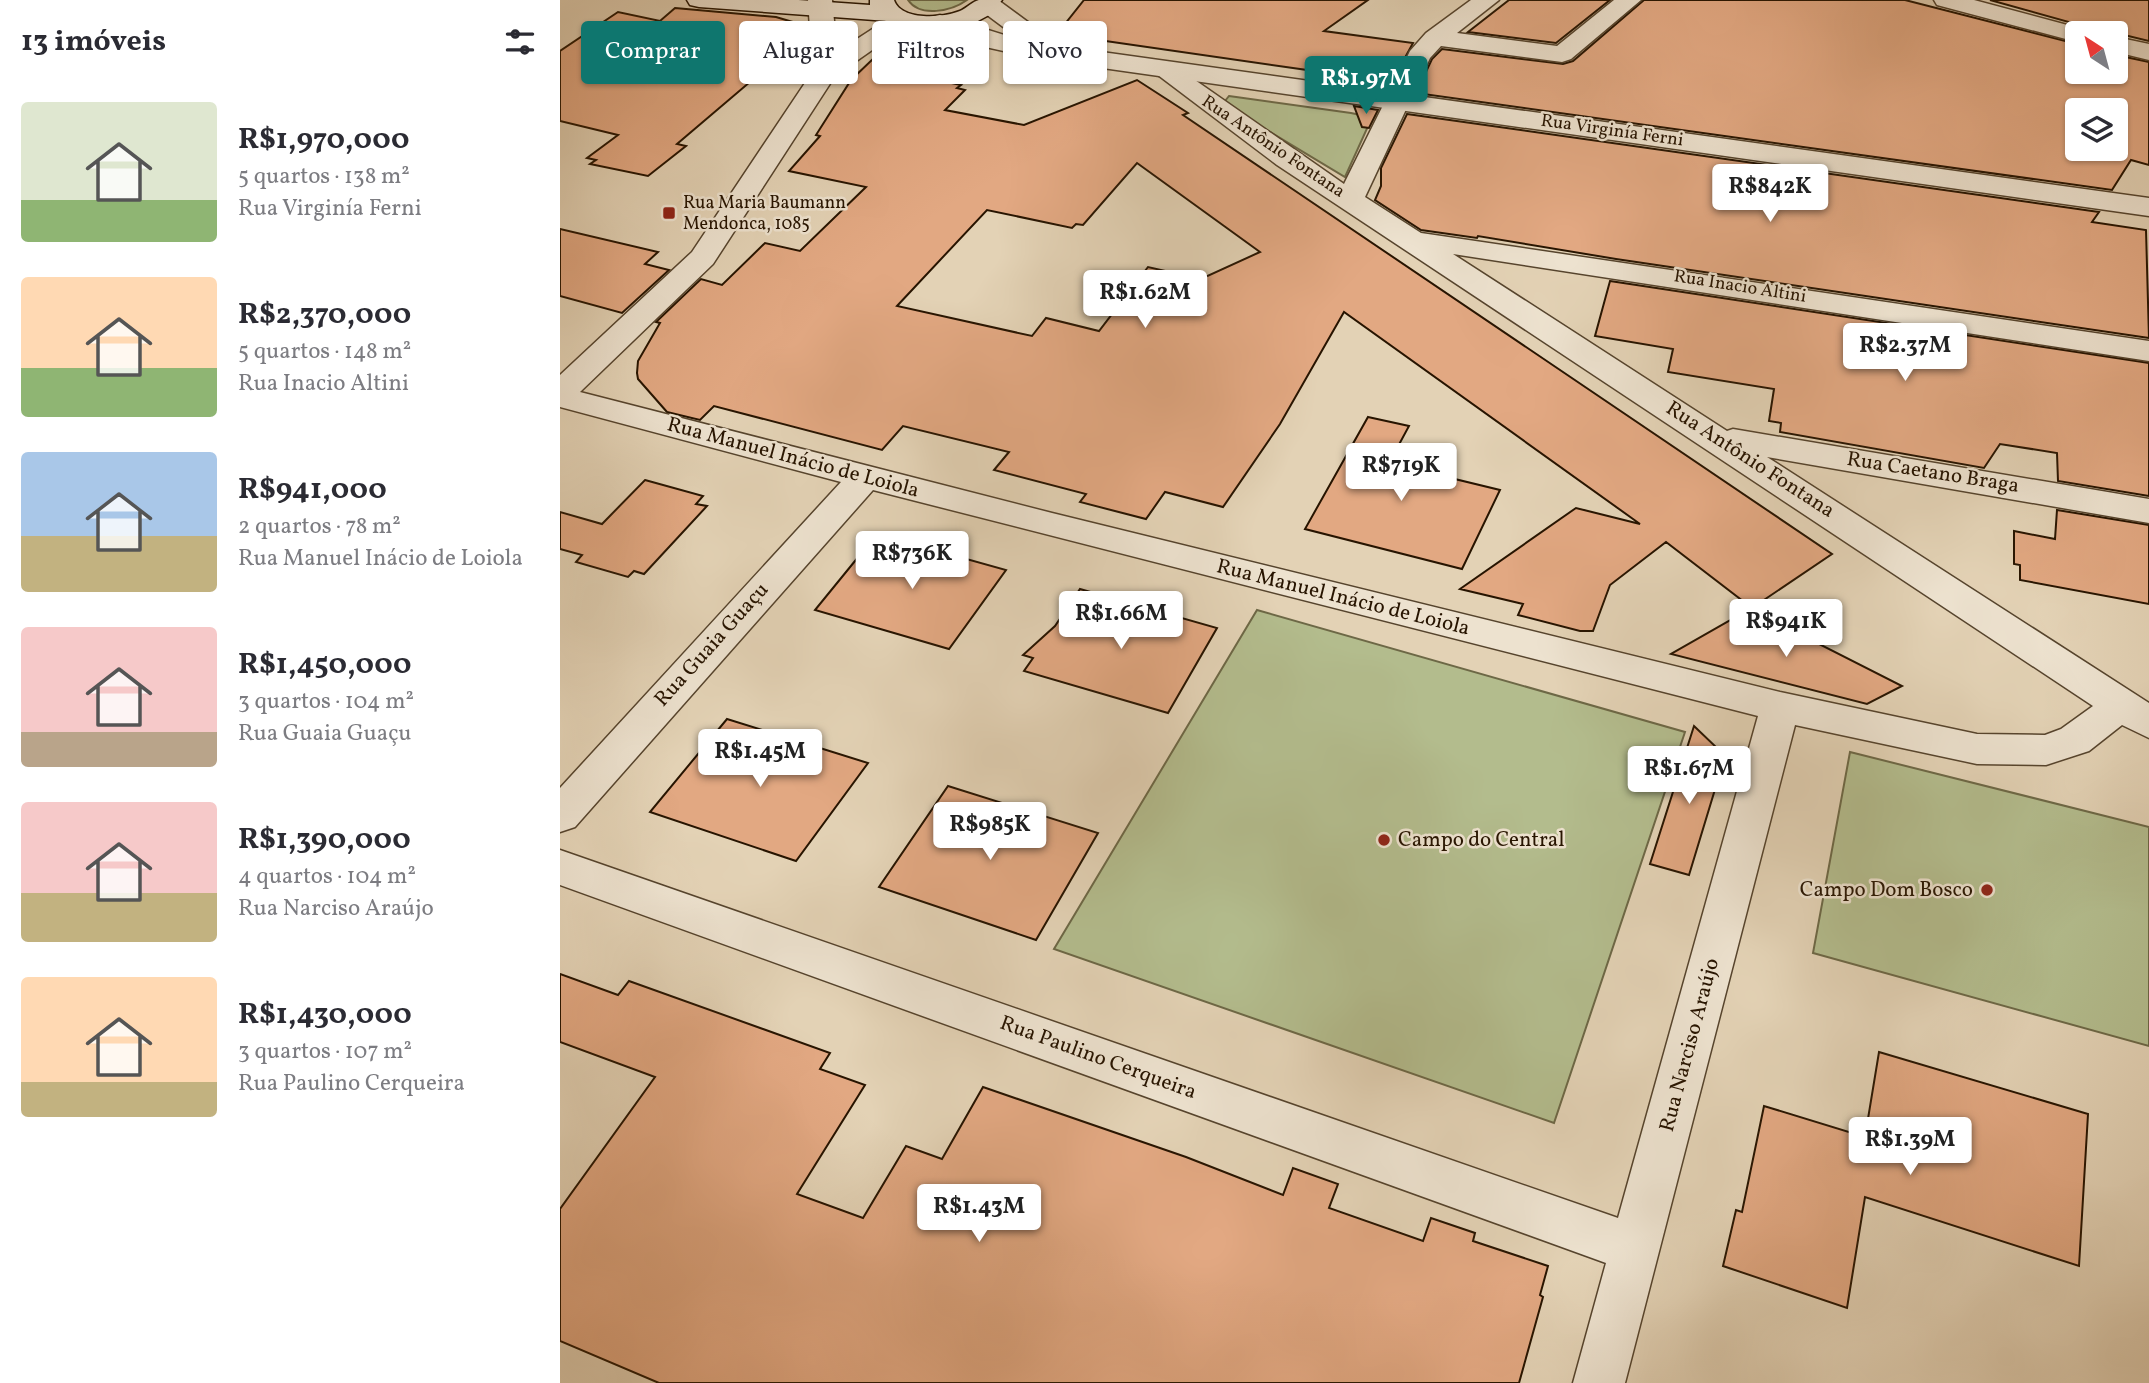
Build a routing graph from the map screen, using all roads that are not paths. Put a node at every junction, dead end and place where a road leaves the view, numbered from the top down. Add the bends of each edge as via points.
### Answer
1 (699, 0) edge
2 (1487, 0) edge
3 (1629, 0) edge
4 (1946, 0) edge
5 (989, 2) edge
6 (820, 5) edge
7 (891, 11) edge
8 (936, 21) edge
9 (946, 21) edge
10 (1012, 21) edge
11 (2065, 32) edge
12 (1435, 38) junction
13 (858, 42) edge
14 (2128, 48) edge
15 (2149, 52) edge
16 (1107, 60) edge
17 (1163, 69) junction
18 (818, 84) edge
19 (1396, 101) junction
20 (1350, 200) junction
21 (2149, 207) edge
22 (1413, 240) junction
23 (2149, 351) edge
24 (560, 395) edge
25 (1717, 437) junction
26 (865, 477) junction
27 (2149, 511) edge
28 (1780, 707) junction
29 (2139, 712) edge
30 (560, 815) edge
31 (560, 867) edge
32 (1636, 1249) junction
33 (1599, 1383) edge

1 - 6 street
2 - 12 street, Rua Antônio Fontana
3 - 12 street via 1562,54
4 - 11 street
5 - 9 street
5 - 10 street, Rua Virginía Ferni
6 - 7 street
7 - 8 street
7 - 13 street
12 - 19 street, Rua Antônio Fontana via 1419,56
14 - 15 street
16 - 17 street, Rua Virginía Ferni
17 - 19 street, Rua Virginía Ferni
17 - 20 street, Rua Antônio Fontana
18 - 24 street via 703,258
19 - 20 street, Rua Antônio Fontana
19 - 21 street, Rua Virginía Ferni
20 - 22 street, Rua Antônio Fontana
22 - 23 street, Rua Inacio Altini
22 - 25 street, Rua Antônio Fontana
24 - 26 street, Rua Manuel Inácio de Loiola
25 - 27 street, Rua Caetano Braga
25 - 29 street, Rua Antônio Fontana
26 - 28 street, Rua Manuel Inácio de Loiola
26 - 30 street, Rua Guaia Guaçu
28 - 29 street, Rua Manuel Inácio de Loiola via 1977,749 2046,750
28 - 32 street, Rua Narciso Araújo
31 - 32 street, Rua Paulino Cerqueira
32 - 33 street, Rua Narciso Araújo

